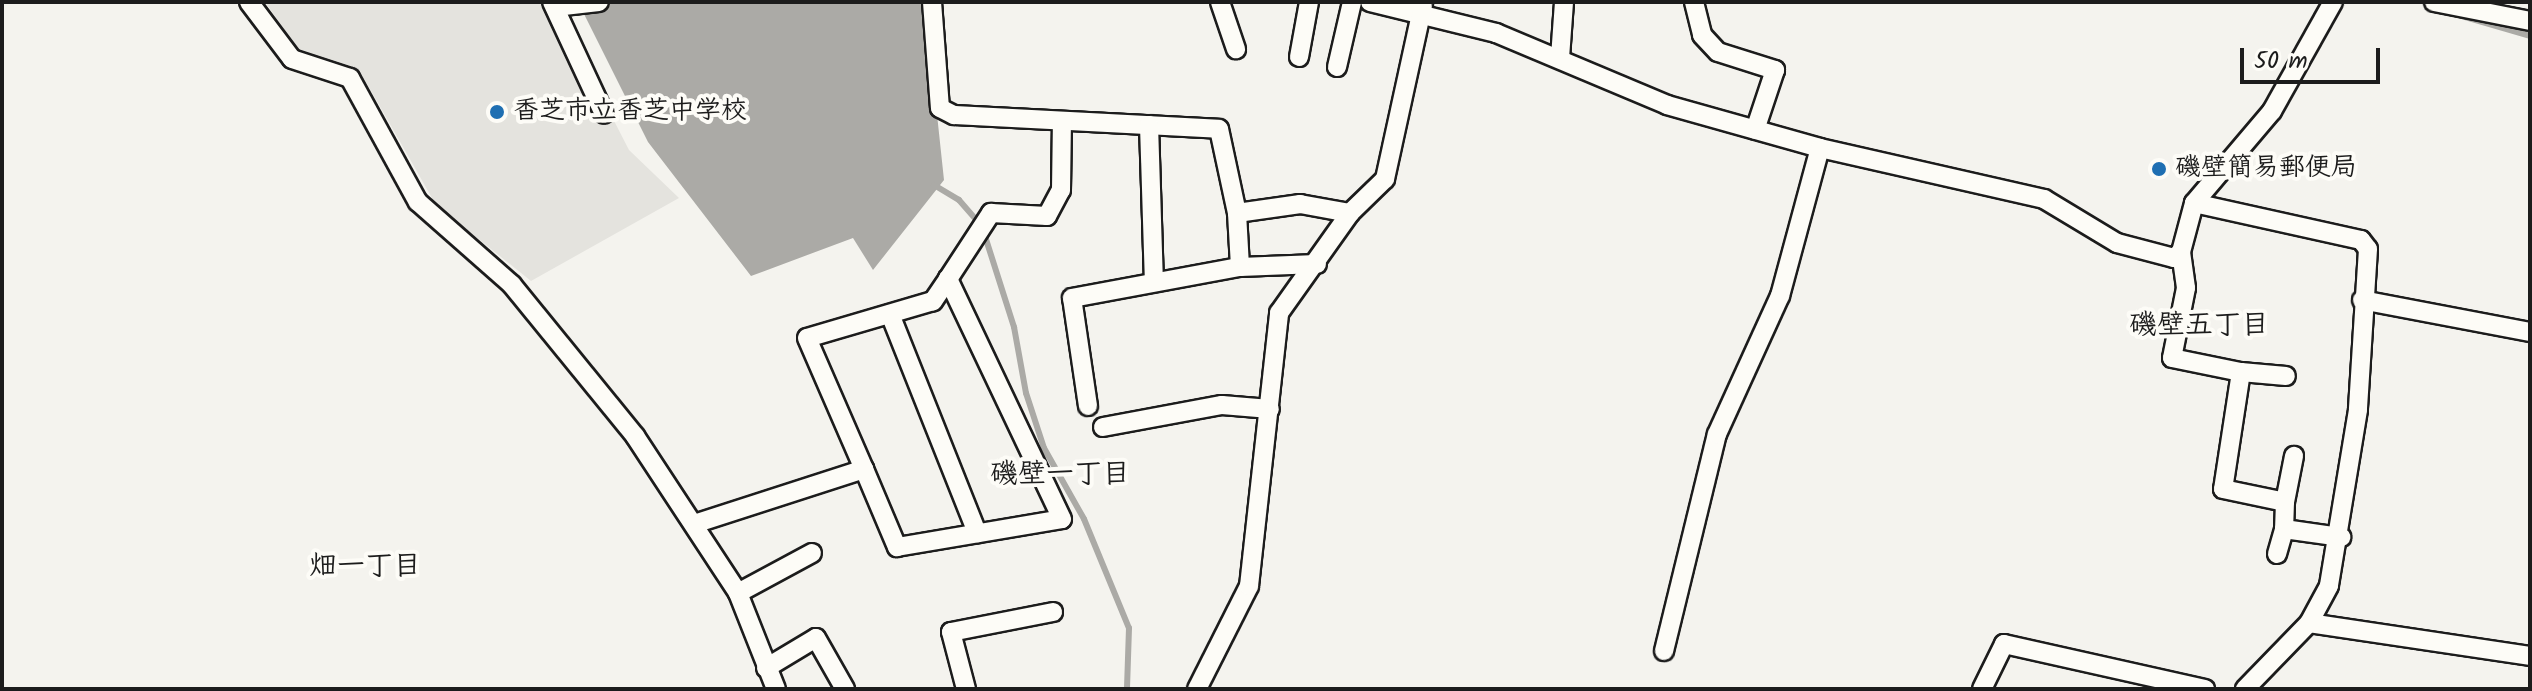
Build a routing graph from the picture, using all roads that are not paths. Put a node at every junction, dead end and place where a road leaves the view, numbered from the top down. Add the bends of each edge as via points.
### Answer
1 (249, 2) edge
2 (599, 2) edge
3 (932, 2) edge
4 (1220, 2) edge
5 (1309, 2) edge
6 (1335, 2) edge
7 (1350, 2) edge
8 (1370, 2) edge
9 (1564, 2) edge
10 (1694, 2) edge
11 (2333, 2) edge
12 (2434, 2) edge
13 (554, 4) edge
14 (1423, 8) edge
15 (2530, 21) edge
16 (1236, 49) dead end
17 (1299, 57) dead end
18 (1560, 58) junction
19 (1337, 67) dead end
20 (604, 114) dead end
21 (1062, 121) junction
22 (1149, 125) junction
23 (1755, 130) junction
24 (1820, 148) junction
25 (2194, 203) junction
26 (1237, 213) junction
27 (1350, 213) junction
28 (2181, 252) junction
29 (1317, 264) junction
30 (1240, 267) junction
31 (948, 279) junction
32 (1154, 282) junction
33 (2362, 300) junction
34 (890, 314) junction
35 (2530, 332) edge
36 (2241, 372) junction
37 (2286, 376) dead end
38 (1088, 406) dead end
39 (1270, 409) junction
40 (1103, 427) dead end
41 (2294, 456) dead end
42 (864, 469) junction
43 (2285, 502) junction
44 (694, 524) junction
45 (2284, 529) junction
46 (977, 533) junction
47 (2341, 537) junction
48 (812, 553) dead end
49 (2277, 554) dead end
50 (738, 593) junction
51 (1053, 612) dead end
52 (2309, 623) junction
53 (1664, 651) dead end
54 (2530, 656) edge
55 (766, 668) junction
56 (1201, 687) edge
57 (776, 689) edge
58 (845, 689) edge
59 (966, 689) edge
60 (1982, 689) edge
61 (2205, 689) edge
62 (2245, 689) edge

1 - 44 street via 292,59 350,78 418,202 512,285 635,436
2 - 13 street
3 - 21 street via 940,108 954,115
4 - 16 street
5 - 17 street
6 - 7 street
7 - 19 street
8 - 14 street
9 - 18 street
10 - 23 street via 1702,35 1718,52 1775,70
11 - 25 street via 2272,111
12 - 15 street
13 - 20 street
14 - 18 street
14 - 27 street via 1385,179
18 - 23 street via 1667,105
21 - 22 street
21 - 31 street via 1061,190 1047,216 991,213
22 - 26 street via 1219,129
22 - 32 street
23 - 24 street
24 - 28 street via 2044,199 2117,243 2163,256
24 - 53 street via 1780,296 1717,434
25 - 28 street
25 - 33 street via 2361,240 2368,249
26 - 27 street via 1300,204
26 - 30 street
27 - 29 street
28 - 36 street via 2186,288 2172,358
29 - 30 street
29 - 39 street via 1279,313
30 - 32 street
31 - 34 street via 933,301
31 - 46 street via 1062,519
32 - 38 street via 1072,298
33 - 35 street
33 - 47 street via 2358,410
34 - 42 street via 807,338
34 - 46 street
36 - 37 street
36 - 43 street via 2223,489
39 - 40 street via 1222,405
39 - 56 street via 1249,586
41 - 43 street
42 - 44 street
42 - 46 street via 897,547
43 - 45 street
44 - 50 street
45 - 47 street
45 - 49 street
47 - 52 street via 2329,586
48 - 50 street
50 - 55 street
51 - 59 street via 951,632
52 - 54 street
52 - 62 street
55 - 57 street
55 - 58 street via 816,638
60 - 61 street via 2004,644

